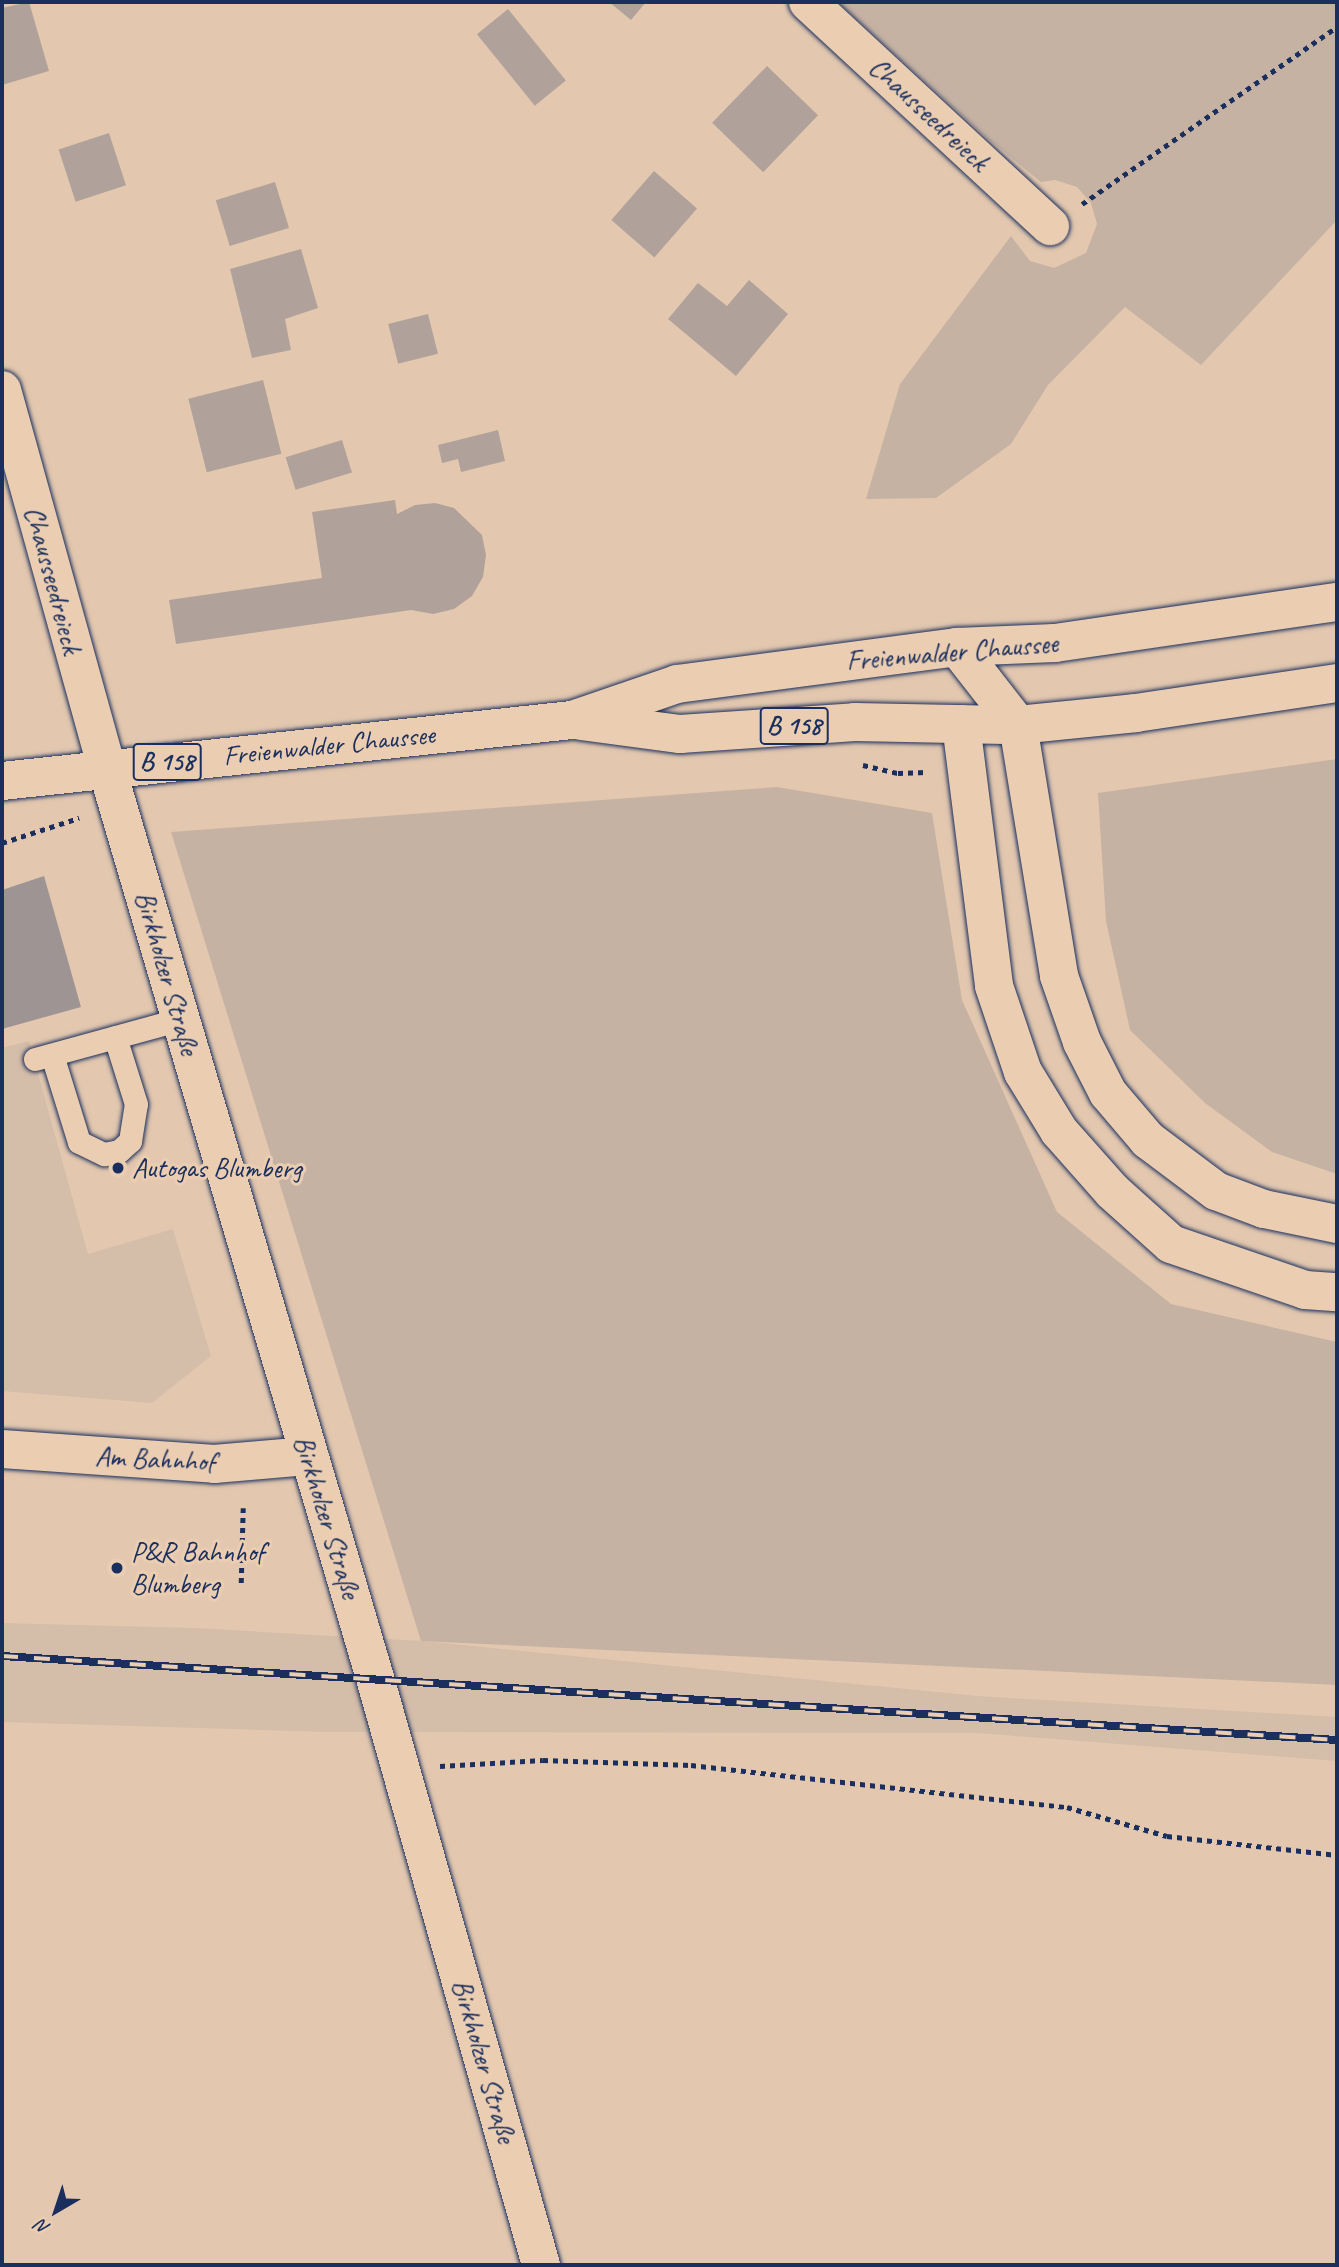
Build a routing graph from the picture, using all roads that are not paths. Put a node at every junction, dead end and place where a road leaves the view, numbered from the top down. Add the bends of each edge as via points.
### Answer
1 (808, 2) edge
2 (1051, 226) road end
3 (2, 390) edge
4 (1337, 602) edge
5 (1018, 646) junction
6 (957, 647) junction
7 (1337, 683) edge
8 (988, 686) junction
9 (572, 720) junction
10 (961, 724) junction
11 (1018, 725) junction
12 (107, 769) junction
13 (2, 781) edge
14 (181, 1019) junction
15 (115, 1037) junction
16 (1337, 1224) edge
17 (1337, 1292) edge
18 (2, 1449) edge
19 (308, 1456) junction
20 (541, 2265) edge

1 - 2 main road, Chausseedreieck
3 - 12 main road, Chausseedreieck
4 - 5 main road, Freienwalder Chaussee / B 158
5 - 6 main road, Freienwalder Chaussee / B 158
5 - 8 main road
6 - 8 main road
6 - 9 main road, Freienwalder Chaussee / B 158 via 677,684
7 - 11 main road, Freienwalder Chaussee / B 158 via 1136,713
8 - 10 main road
8 - 11 main road
9 - 10 main road, Freienwalder Chaussee / B 158 via 680,734 855,722
9 - 12 main road, Freienwalder Chaussee / B 158
10 - 11 main road, Freienwalder Chaussee / B 158
10 - 17 main road via 994,986 1023,1072 1059,1131 1112,1191 1171,1244 1305,1290
11 - 16 main road via 1059,976 1082,1042 1108,1093 1148,1140 1216,1191 1264,1209
12 - 13 main road, Freienwalder Chaussee / B 158
12 - 14 main road, Birkholzer Straße
14 - 15 lane
14 - 19 main road, Birkholzer Straße
15 - 15 lane via 43,1057 79,1142 104,1154 130,1141 136,1104
18 - 19 main road, Am Bahnhof via 214,1464
19 - 20 main road, Birkholzer Straße

